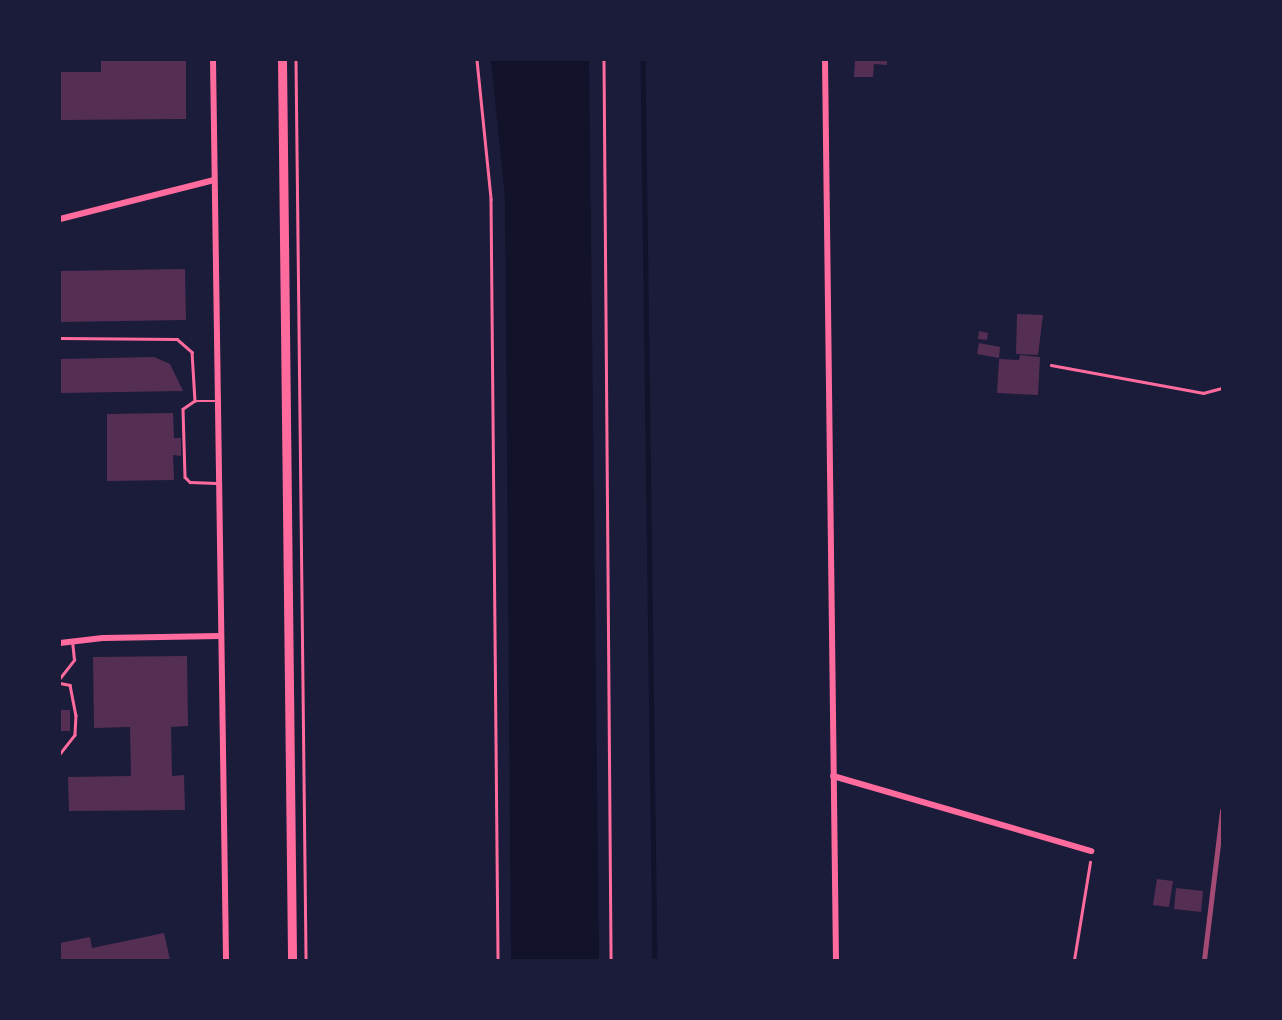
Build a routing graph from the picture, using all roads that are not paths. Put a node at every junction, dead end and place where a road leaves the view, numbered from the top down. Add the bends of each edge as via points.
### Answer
1 (214, 60) edge
2 (282, 60) edge
3 (825, 60) edge
4 (214, 180) junction
5 (60, 219) edge
6 (60, 338) edge
7 (1051, 365) dead end
8 (1223, 388) edge
9 (195, 401) junction
10 (217, 401) junction
11 (218, 483) junction
12 (220, 636) junction
13 (72, 641) junction
14 (60, 643) edge
15 (60, 680) edge
16 (60, 754) edge
17 (833, 776) junction
18 (1091, 851) road end
19 (226, 961) edge
20 (292, 961) edge
21 (836, 961) edge

1 - 4 street
2 - 20 main road
3 - 17 street
4 - 5 street
4 - 10 street
6 - 9 lane via 177,339 192,352
7 - 8 lane via 1203,393
9 - 10 lane
9 - 11 lane via 183,409 185,477 190,482
10 - 11 street
11 - 12 street
12 - 13 street
12 - 19 street
13 - 14 street
13 - 15 lane via 74,660
15 - 16 lane via 70,685 76,715 75,735
17 - 18 street
17 - 21 street

